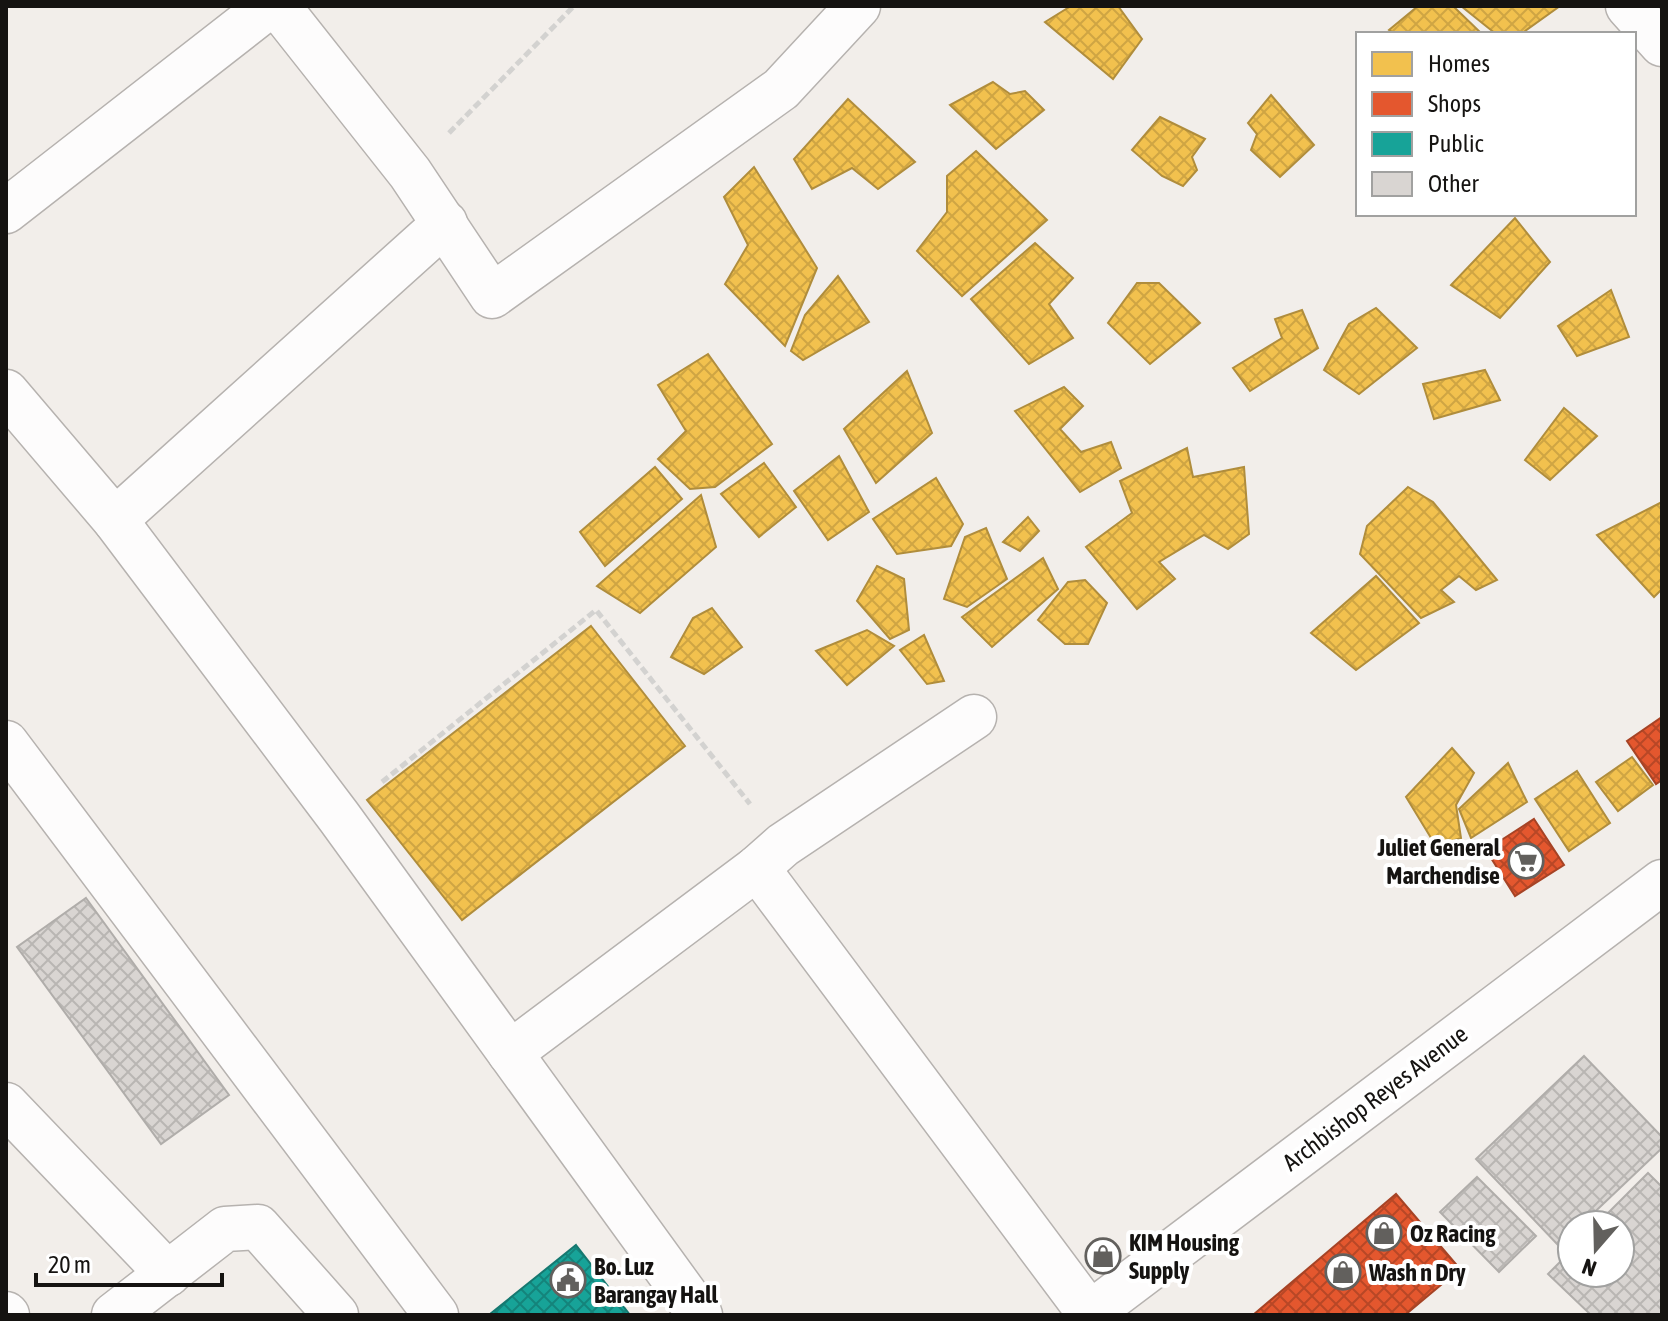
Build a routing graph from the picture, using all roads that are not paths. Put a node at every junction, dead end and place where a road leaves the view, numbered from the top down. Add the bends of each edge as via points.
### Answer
1 (269, 6) edge
2 (278, 6) edge
3 (858, 6) edge
4 (1628, 6) edge
5 (1662, 44) edge
6 (6, 211) edge
7 (445, 223) junction
8 (6, 392) edge
9 (115, 520) junction
10 (974, 717) dead end
11 (6, 743) edge
12 (770, 857) junction
13 (1662, 882) edge
14 (510, 1053) junction
15 (6, 1105) edge
16 (168, 1274) junction
17 (1089, 1314) edge
18 (114, 1315) edge
19 (336, 1315) edge
20 (436, 1315) edge
21 (700, 1315) edge

1 - 6 main road
2 - 7 main road
3 - 7 main road via 781,89 492,296
4 - 5 main road
7 - 9 main road
8 - 9 main road
9 - 14 main road
10 - 12 main road
11 - 20 main road
12 - 14 main road
12 - 17 main road
13 - 17 main road, Archbishop Reyes Avenue
14 - 21 main road
15 - 16 main road
16 - 18 main road
16 - 19 main road via 225,1229 258,1227

